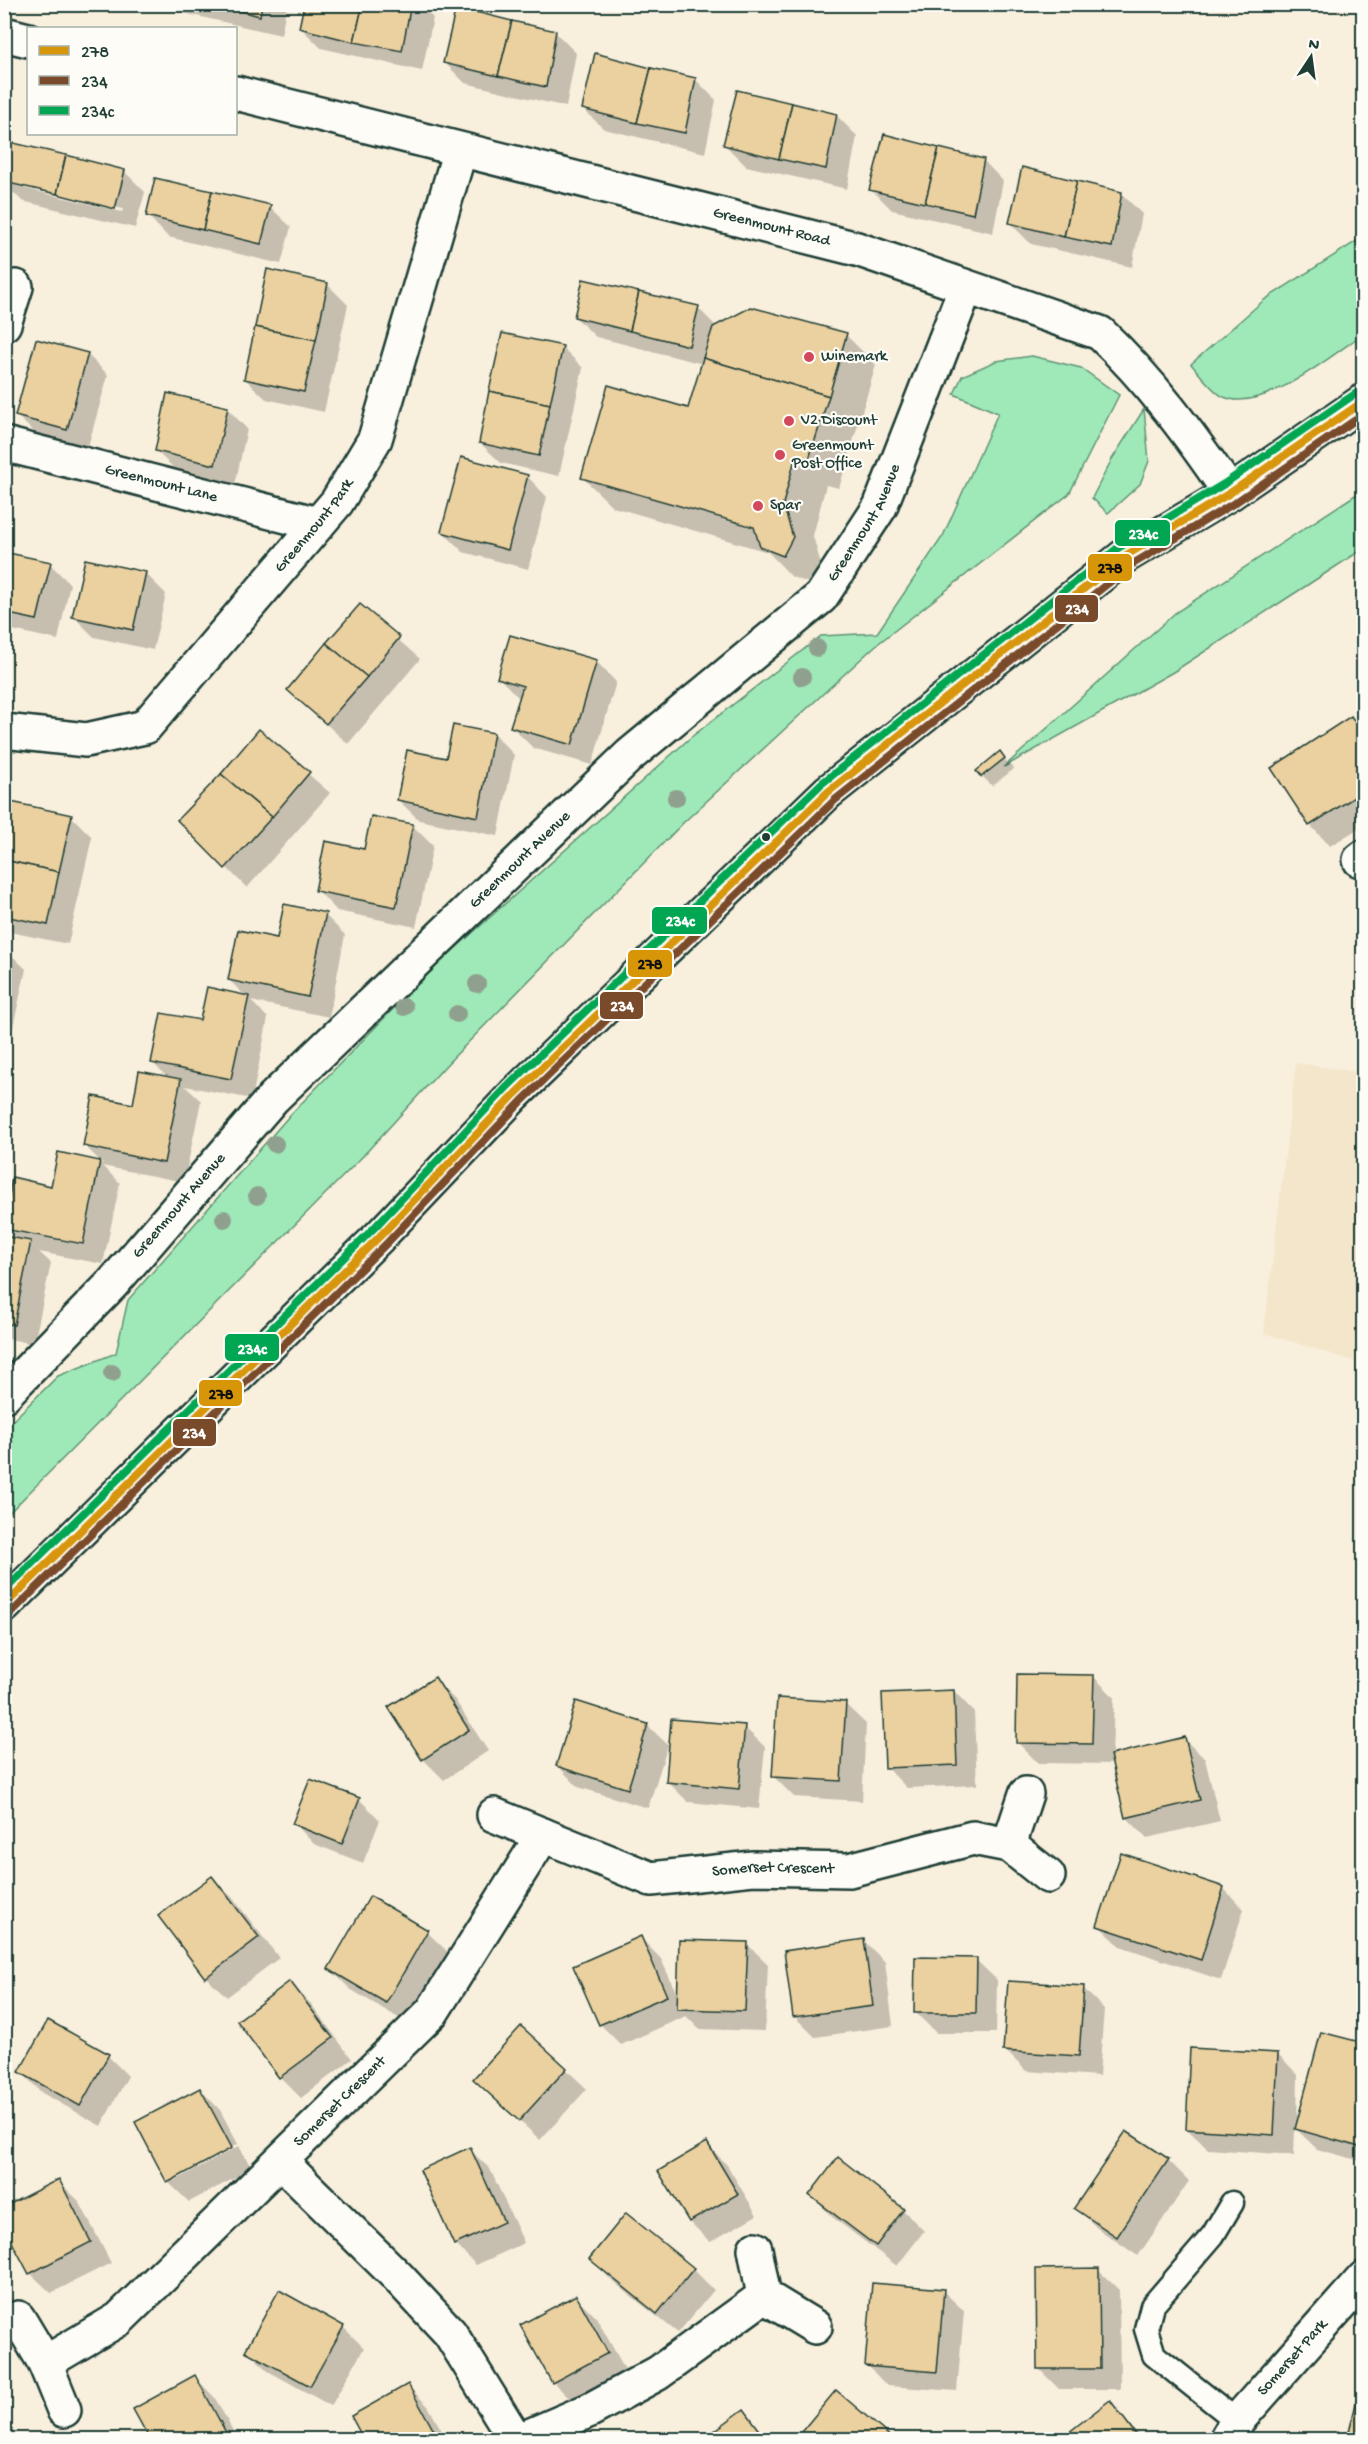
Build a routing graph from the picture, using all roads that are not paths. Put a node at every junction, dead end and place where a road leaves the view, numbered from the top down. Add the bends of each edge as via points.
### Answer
1 (4, 34) edge
2 (27, 40) edge
3 (237, 93) edge
4 (460, 150) junction
5 (16, 287) dead end
6 (966, 287) junction
7 (4, 324) edge
8 (1364, 402) edge
9 (4, 444) edge
10 (1230, 493) junction
11 (318, 524) junction
12 (4, 731) edge
13 (4, 1395) edge
14 (4, 1606) edge
15 (1026, 1794) dead end
16 (494, 1815) dead end
17 (543, 1835) junction
18 (1009, 1845) junction
19 (1048, 1876) dead end
20 (281, 2162) junction
21 (1232, 2203) dead end
22 (755, 2249) dead end
23 (1364, 2278) edge
24 (764, 2296) junction
25 (18, 2318) dead end
26 (815, 2327) dead end
27 (45, 2363) junction
28 (64, 2410) dead end
29 (1231, 2430) edge
30 (516, 2439) edge
31 (520, 2439) edge

1 - 2 main road
3 - 4 main road, Greenmount Road
4 - 6 main road, Greenmount Road via 857,249
4 - 11 main road, Greenmount Park via 375,439 337,502
5 - 7 main road
6 - 10 main road, Greenmount Road via 1100,333 1131,362 1199,447
6 - 13 main road, Greenmount Avenue via 880,507 821,597 630,755 273,1098 113,1283
8 - 10 main road
9 - 11 main road, Greenmount Lane
10 - 14 main road via 1125,556 828,792 515,1094 380,1236
11 - 12 main road, Greenmount Park via 145,727 86,740
15 - 18 main road
16 - 17 main road, Somerset Crescent
17 - 18 main road, Somerset Crescent via 651,1880 753,1868 849,1870 973,1838
17 - 20 main road, Somerset Crescent via 432,2012
18 - 19 main road, Somerset Crescent
20 - 27 main road, Somerset Crescent via 119,2319
20 - 30 main road, Somerset Crescent via 450,2333
21 - 29 lane via 1213,2235 1152,2306 1146,2329 1154,2355
22 - 24 main road
23 - 29 main road, Somerset Park
24 - 26 main road
24 - 31 main road via 658,2373 590,2410
25 - 27 main road
27 - 28 main road

